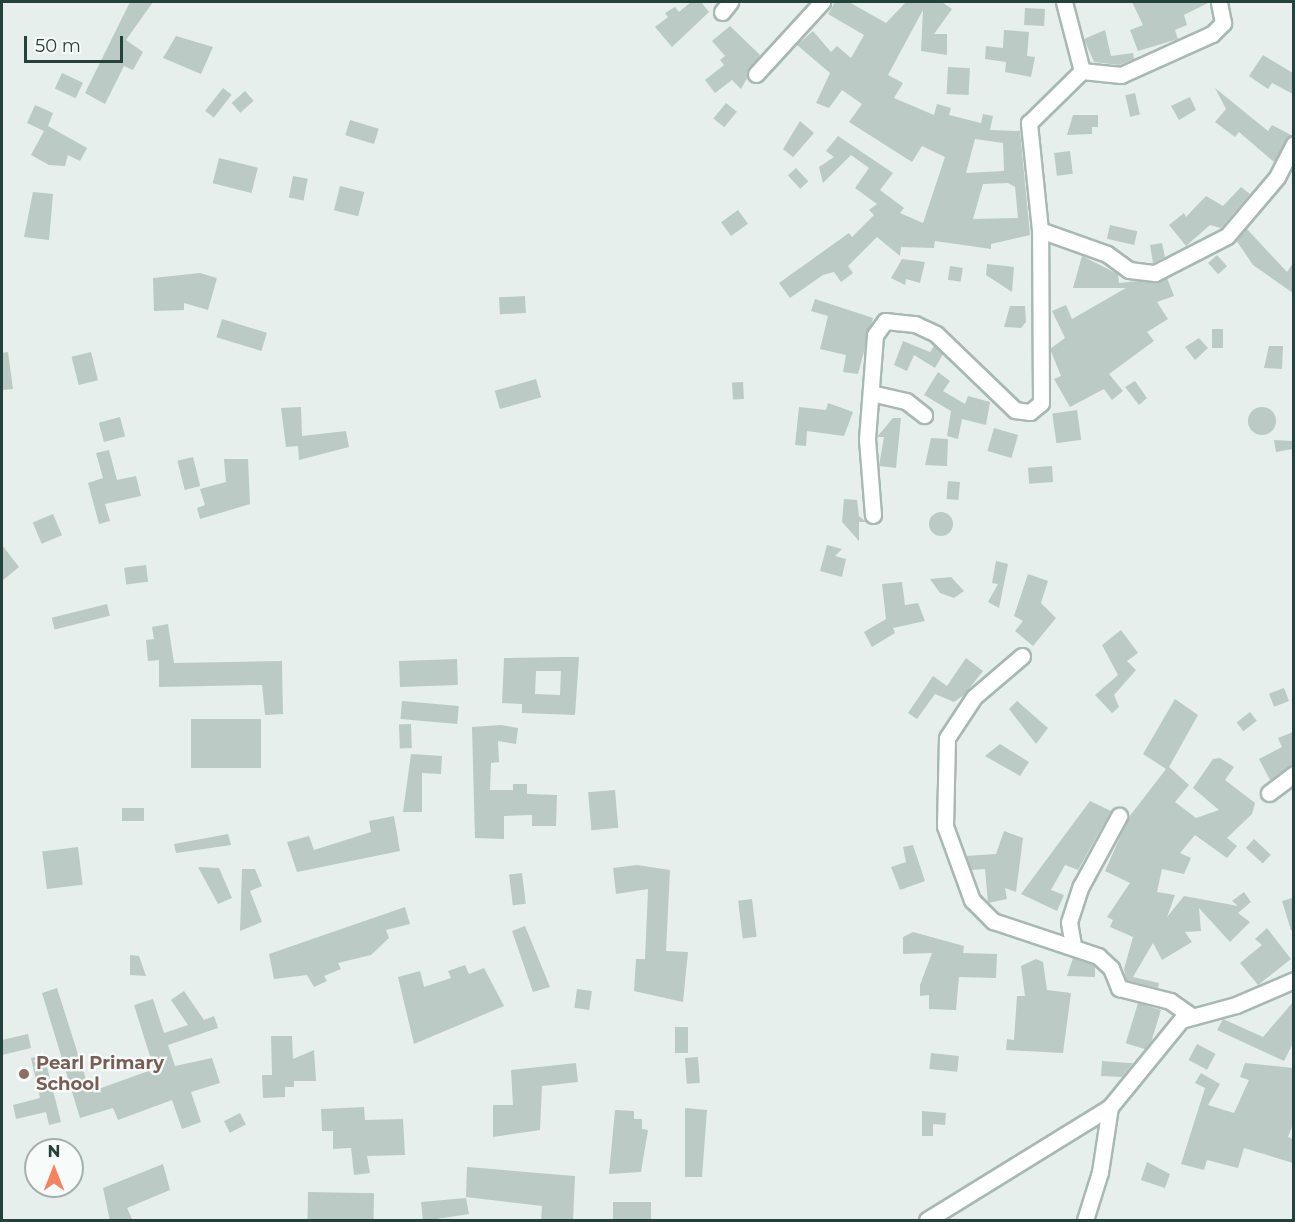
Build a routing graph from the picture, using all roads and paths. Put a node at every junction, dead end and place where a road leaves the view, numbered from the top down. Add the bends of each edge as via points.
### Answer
1 (822, 2) edge
2 (1064, 2) edge
3 (1219, 2) edge
4 (1082, 71) junction
5 (756, 74) dead end
6 (1293, 144) edge
7 (1040, 230) junction
8 (871, 393) junction
9 (924, 415) dead end
10 (873, 515) dead end
11 (1022, 656) dead end
12 (1293, 774) edge
13 (1269, 793) dead end
14 (1119, 816) dead end
15 (1072, 945) junction
16 (1293, 980) edge
17 (1190, 1015) junction
18 (1110, 1107) junction
19 (927, 1221) edge
20 (1085, 1221) edge

1 - 5 street
2 - 4 street
3 - 4 street via 1223,23 1212,34 1121,75
4 - 7 street via 1030,119
6 - 7 street via 1277,177 1227,236 1155,273 1129,270 1107,254
7 - 8 street via 1042,397 1036,410 1016,410 936,334 893,320 875,335
8 - 9 street via 906,401
8 - 10 street via 867,439
11 - 15 street via 974,697 947,738 945,826 972,900 985,916 1043,939
12 - 13 street
14 - 15 street via 1081,886 1069,922
15 - 17 street via 1111,968 1119,988 1170,1001
16 - 17 street via 1236,1005
17 - 18 street via 1174,1025
18 - 19 street
18 - 20 street via 1100,1172

